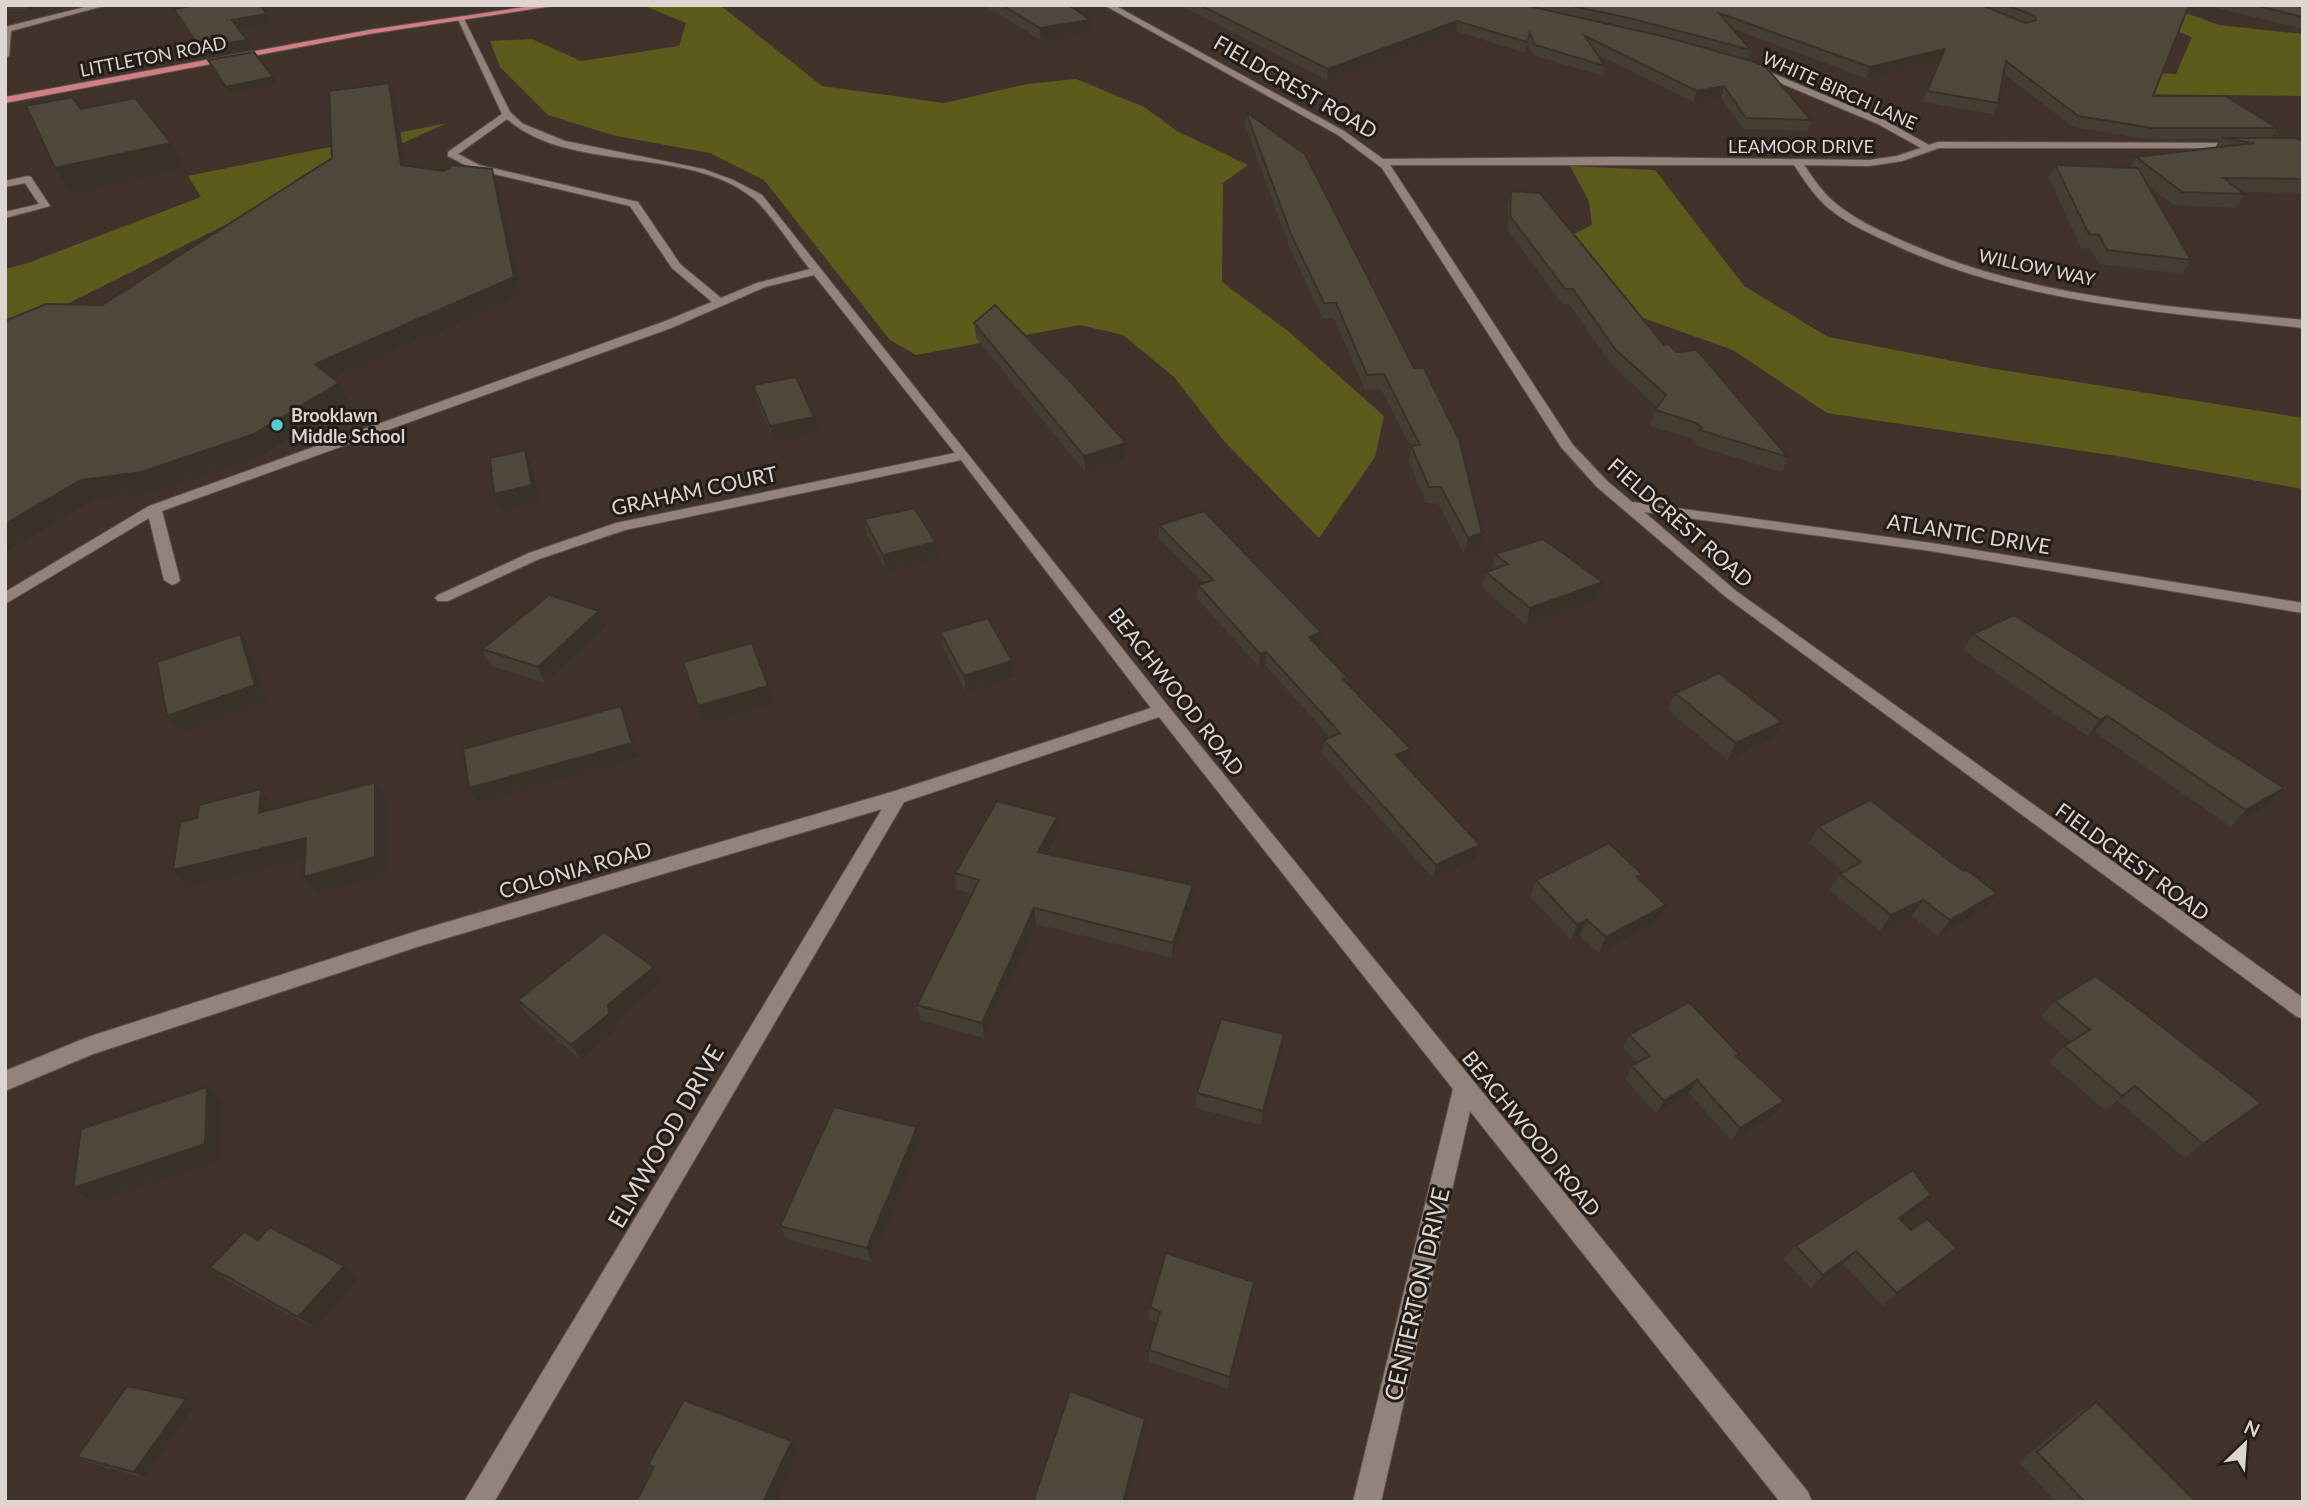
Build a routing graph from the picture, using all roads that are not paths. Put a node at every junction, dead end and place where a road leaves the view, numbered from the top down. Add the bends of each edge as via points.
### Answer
1 (103, 5) edge
2 (555, 5) edge
3 (1108, 5) edge
4 (460, 19) junction
5 (6, 29) edge
6 (5, 55) edge
7 (1744, 65) edge
8 (5, 100) edge
9 (507, 116) junction
10 (2249, 145) edge
11 (1928, 148) junction
12 (1381, 162) junction
13 (1798, 163) junction
14 (5, 184) edge
15 (5, 215) edge
16 (816, 271) junction
17 (718, 301) junction
18 (2303, 324) edge
19 (964, 455) junction
20 (1628, 506) junction
21 (154, 509) junction
22 (172, 580) dead end
23 (443, 598) dead end
24 (5, 599) edge
25 (2303, 608) edge
26 (1162, 710) junction
27 (898, 797) junction
28 (2303, 1010) edge
29 (5, 1081) edge
30 (1465, 1086) junction
31 (478, 1502) edge
32 (1367, 1502) edge
33 (1798, 1502) edge

1 - 5 street
2 - 4 main road, LITTLETON ROAD
3 - 12 street, FIELDCREST ROAD via 1341,133
4 - 8 main road, LITTLETON ROAD
4 - 9 street
5 - 6 street
7 - 11 street, WHITE BIRCH LANE via 1869,117
9 - 16 street, BEACHWOOD ROAD via 547,137 677,165 740,186 758,197
9 - 17 street via 451,154 476,167 634,204 677,267
10 - 11 street, LEAMOOR DRIVE
11 - 13 street, LEAMOOR DRIVE via 1899,159 1869,163
12 - 13 street, LEAMOOR DRIVE
12 - 20 street, FIELDCREST ROAD via 1568,447
13 - 18 street, WILLOW WAY via 1831,205 1899,244 1946,264 2090,297
14 - 15 street via 28,179 45,206
16 - 17 street
16 - 19 street, BEACHWOOD ROAD
17 - 21 street via 667,325
19 - 23 street, GRAHAM COURT via 621,526 534,556
19 - 26 street, BEACHWOOD ROAD
20 - 25 street, ATLANTIC DRIVE via 1931,547
20 - 28 street, FIELDCREST ROAD via 1731,594
21 - 22 street
21 - 24 street
26 - 27 street, COLONIA ROAD
26 - 30 street, BEACHWOOD ROAD
27 - 29 street, COLONIA ROAD via 420,938 88,1046
27 - 31 street, ELMWOOD DRIVE
30 - 32 street, CENTERTON DRIVE
30 - 33 street, BEACHWOOD ROAD

